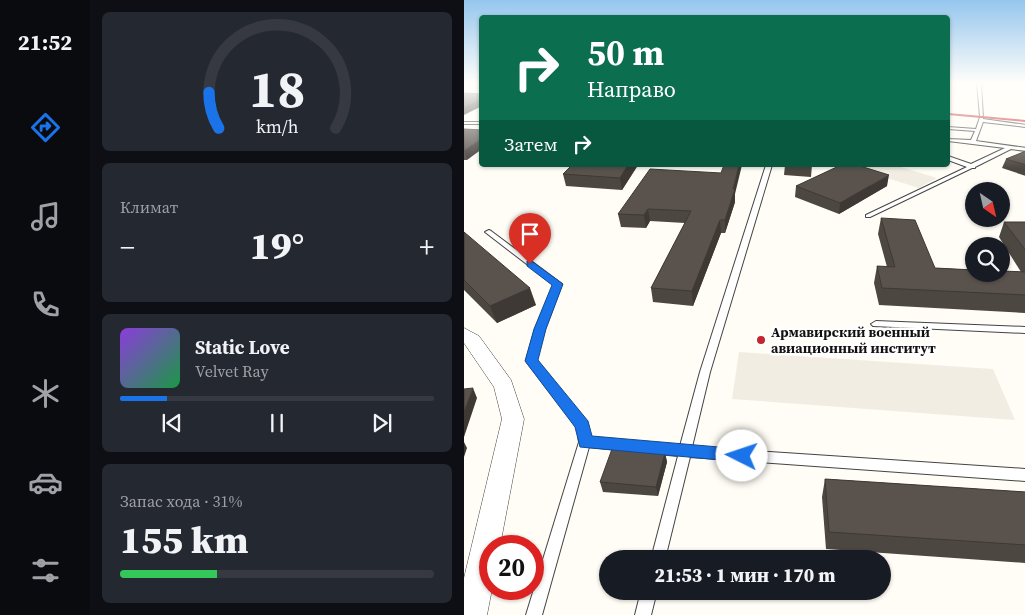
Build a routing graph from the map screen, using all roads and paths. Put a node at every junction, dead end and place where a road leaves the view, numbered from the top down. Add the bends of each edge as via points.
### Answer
1 (981, 111) edge
2 (980, 120) junction
3 (464, 123) edge
4 (479, 123) edge
5 (1025, 126) edge
6 (950, 128) edge
7 (977, 130) junction
8 (950, 140) edge
9 (973, 142) junction
10 (1010, 148) junction
11 (1025, 150) edge
12 (950, 159) edge
13 (768, 167) edge
14 (974, 167) junction
15 (868, 216) dead end
16 (489, 232) dead end
17 (876, 324) dead end
18 (1025, 330) edge
19 (464, 334) edge
20 (585, 442) junction
21 (686, 452) junction
22 (1025, 475) edge
23 (660, 550) edge
24 (647, 600) edge
25 (470, 615) edge
26 (534, 615) edge
27 (643, 615) edge

1 - 2 lane
2 - 5 lane
2 - 7 lane
3 - 4 lane
6 - 7 lane
7 - 9 lane
8 - 9 lane
9 - 10 lane
10 - 11 lane
10 - 14 lane
12 - 14 lane
13 - 21 lane via 705,372
14 - 15 lane
16 - 20 lane via 558,284 531,361 583,426
17 - 18 lane
19 - 25 street via 472,340 504,386 513,419
20 - 21 lane
20 - 26 lane
21 - 22 lane
21 - 23 lane
24 - 27 lane

